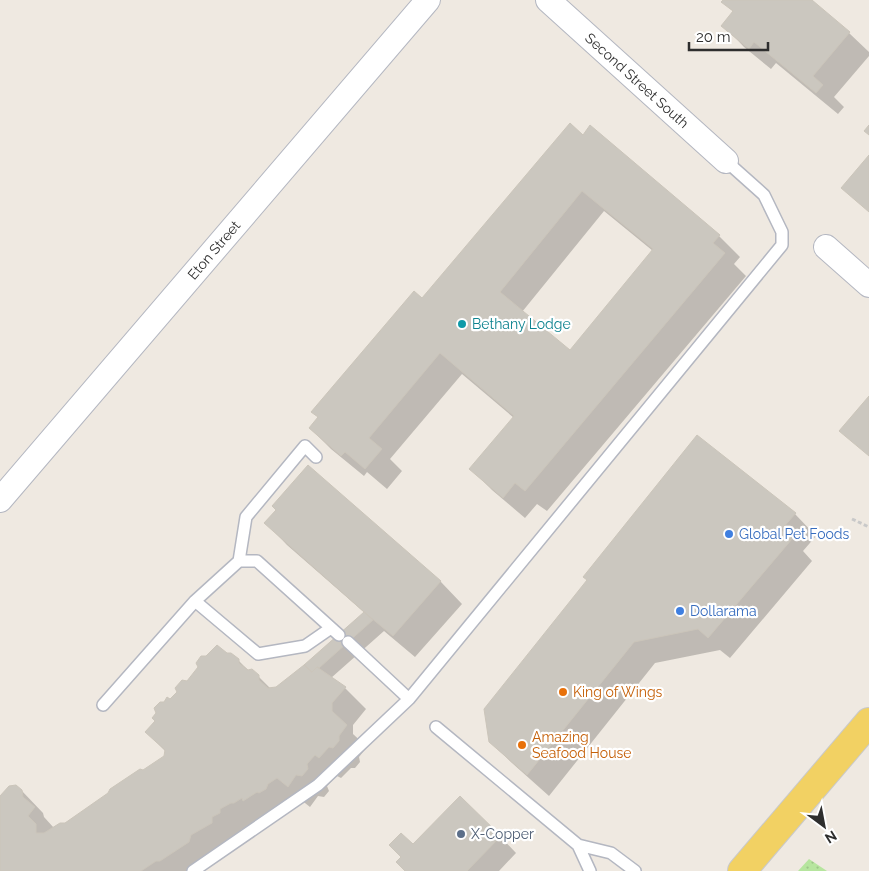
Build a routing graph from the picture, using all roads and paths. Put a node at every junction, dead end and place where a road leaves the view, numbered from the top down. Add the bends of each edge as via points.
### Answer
1 (428, 0) edge
2 (548, 0) edge
3 (726, 160) joint
4 (826, 247) dead end
5 (869, 285) edge
6 (316, 457) dead end
7 (0, 500) edge
8 (852, 519) dead end
9 (869, 527) edge
10 (239, 561) junction
11 (196, 601) junction
12 (339, 635) junction
13 (408, 699) junction
14 (102, 705) dead end
15 (869, 722) edge
16 (436, 727) dead end
17 (578, 845) junction
18 (193, 871) edge
19 (590, 871) edge
20 (636, 871) edge
21 (742, 871) edge

1 - 7 street, Eton Street
2 - 3 street, Second Street South
3 - 13 lane via 764,195 782,232 782,245
4 - 5 street
6 - 10 lane via 305,446 246,517
8 - 9 path
10 - 11 lane
10 - 12 lane via 257,561
11 - 12 lane via 258,654 305,646
11 - 14 lane
12 - 13 lane
13 - 18 lane via 318,785
15 - 21 main road
16 - 17 lane
17 - 19 lane
17 - 20 lane via 611,852

